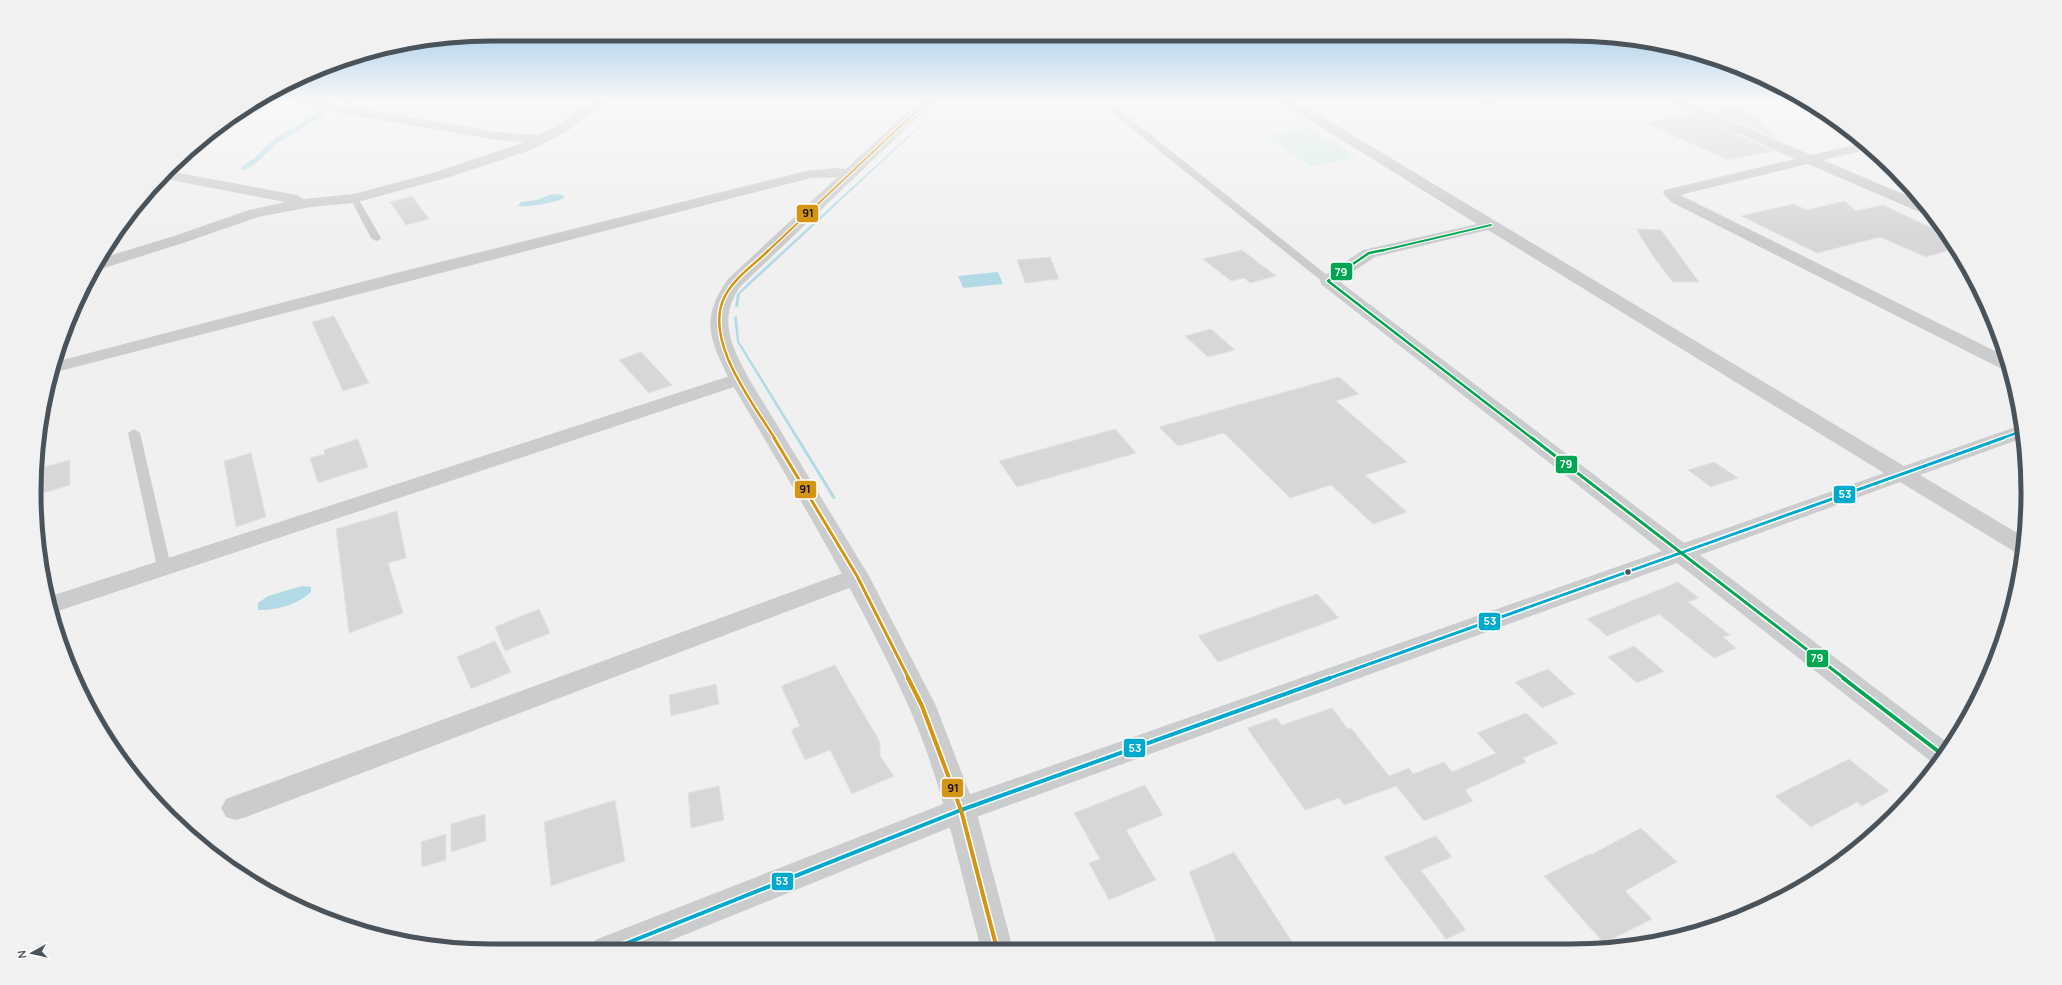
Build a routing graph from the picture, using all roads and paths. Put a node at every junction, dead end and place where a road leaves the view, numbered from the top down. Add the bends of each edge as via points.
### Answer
1 (523, 148) edge
2 (877, 148) edge
3 (1162, 148) edge
4 (1363, 148) edge
5 (1780, 148) edge
6 (1858, 148) edge
7 (1808, 160) junction
8 (851, 173) junction
9 (171, 175) edge
10 (354, 198) junction
11 (310, 202) junction
12 (1919, 207) edge
13 (1491, 225) junction
14 (376, 238) dead end
15 (104, 262) edge
16 (1328, 281) junction
17 (2001, 361) edge
18 (59, 366) edge
19 (739, 379) junction
20 (134, 433) dead end
21 (2017, 433) edge
22 (1901, 474) junction
23 (2018, 544) edge
24 (1680, 553) junction
25 (164, 567) junction
26 (857, 576) junction
27 (55, 603) edge
28 (1939, 752) edge
29 (236, 808) dead end
30 (961, 810) junction
31 (625, 944) edge
32 (996, 944) edge

1 - 10 street
2 - 8 street
3 - 16 lane
4 - 13 street
5 - 7 street
6 - 7 street
7 - 12 street
7 - 17 street via 1670,194
8 - 18 street via 811,174
8 - 19 street via 734,283 720,302 718,319 721,336 727,357
9 - 11 street
10 - 11 street
10 - 14 lane
11 - 15 street via 254,213
13 - 16 street via 1369,253
13 - 22 street
16 - 24 street
19 - 25 street
19 - 26 street
20 - 25 lane
21 - 22 street
22 - 23 street
22 - 24 street
24 - 28 street
24 - 30 street
25 - 27 street
26 - 29 street
26 - 30 street via 922,706
30 - 31 street
30 - 32 street

